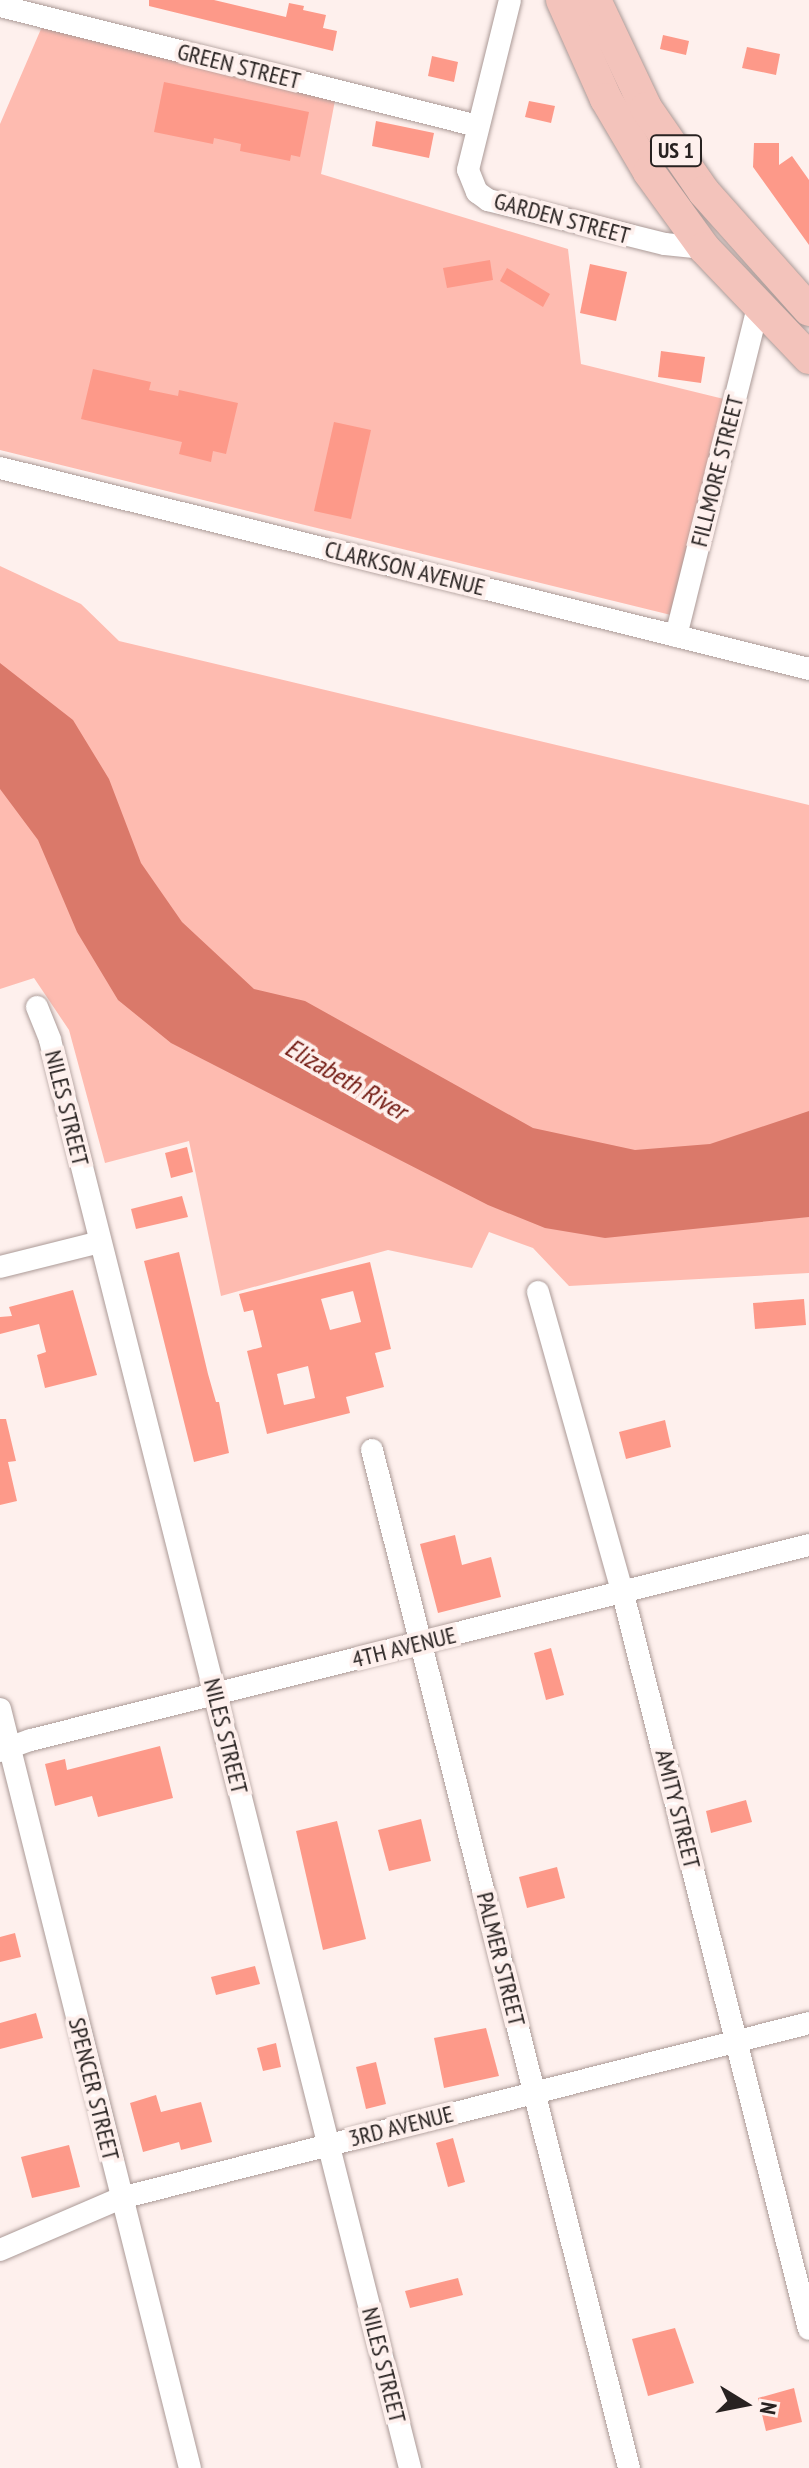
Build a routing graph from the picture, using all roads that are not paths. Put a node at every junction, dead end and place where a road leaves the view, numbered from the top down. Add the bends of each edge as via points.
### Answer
1 (510, 0) edge
2 (562, 0) edge
3 (595, 0) edge
4 (0, 6) edge
5 (478, 126) junction
6 (704, 248) junction
7 (758, 307) junction
8 (809, 310) edge
9 (809, 358) edge
10 (0, 468) edge
11 (676, 636) junction
12 (809, 669) edge
13 (37, 1007) dead end
14 (100, 1242) junction
15 (0, 1267) edge
16 (538, 1292) dead end
17 (372, 1450) dead end
18 (809, 1545) edge
19 (623, 1594) junction
20 (420, 1642) junction
21 (216, 1694) junction
22 (0, 1709) edge
23 (5, 1749) edge
24 (809, 2023) edge
25 (738, 2041) junction
26 (535, 2093) junction
27 (329, 2145) junction
28 (121, 2198) junction
29 (0, 2250) edge
30 (809, 2329) edge
31 (190, 2468) edge
32 (410, 2468) edge
33 (629, 2468) edge

1 - 5 street, GARDEN STREET
2 - 6 highway, US 1 via 613,111
3 - 8 highway, US 1 via 646,108 704,192
4 - 5 street, GREEN STREET
5 - 6 street, GARDEN STREET via 468,170 470,183 488,200 665,244
6 - 7 highway, US 1
7 - 9 highway, US 1
7 - 11 street, FILLMORE STREET
10 - 11 street, CLARKSON AVENUE
11 - 12 street, CLARKSON AVENUE
13 - 14 street, NILES STREET via 50,1040
14 - 15 street
14 - 21 street, NILES STREET
16 - 19 street, AMITY STREET
17 - 20 street, PALMER STREET
18 - 19 street, 4TH AVENUE
19 - 20 street, 4TH AVENUE
19 - 25 street, AMITY STREET
20 - 21 street, 4TH AVENUE
20 - 26 street, PALMER STREET
21 - 23 street, 4TH AVENUE
21 - 27 street, NILES STREET
22 - 23 street, SPENCER STREET
23 - 28 street, SPENCER STREET
24 - 25 street, 3RD AVENUE
25 - 26 street, 3RD AVENUE
25 - 30 street, AMITY STREET
26 - 27 street, 3RD AVENUE
26 - 33 street, PALMER STREET
27 - 28 street, 3RD AVENUE
27 - 32 street, NILES STREET
28 - 29 street, 3RD AVENUE
28 - 31 street, SPENCER STREET

